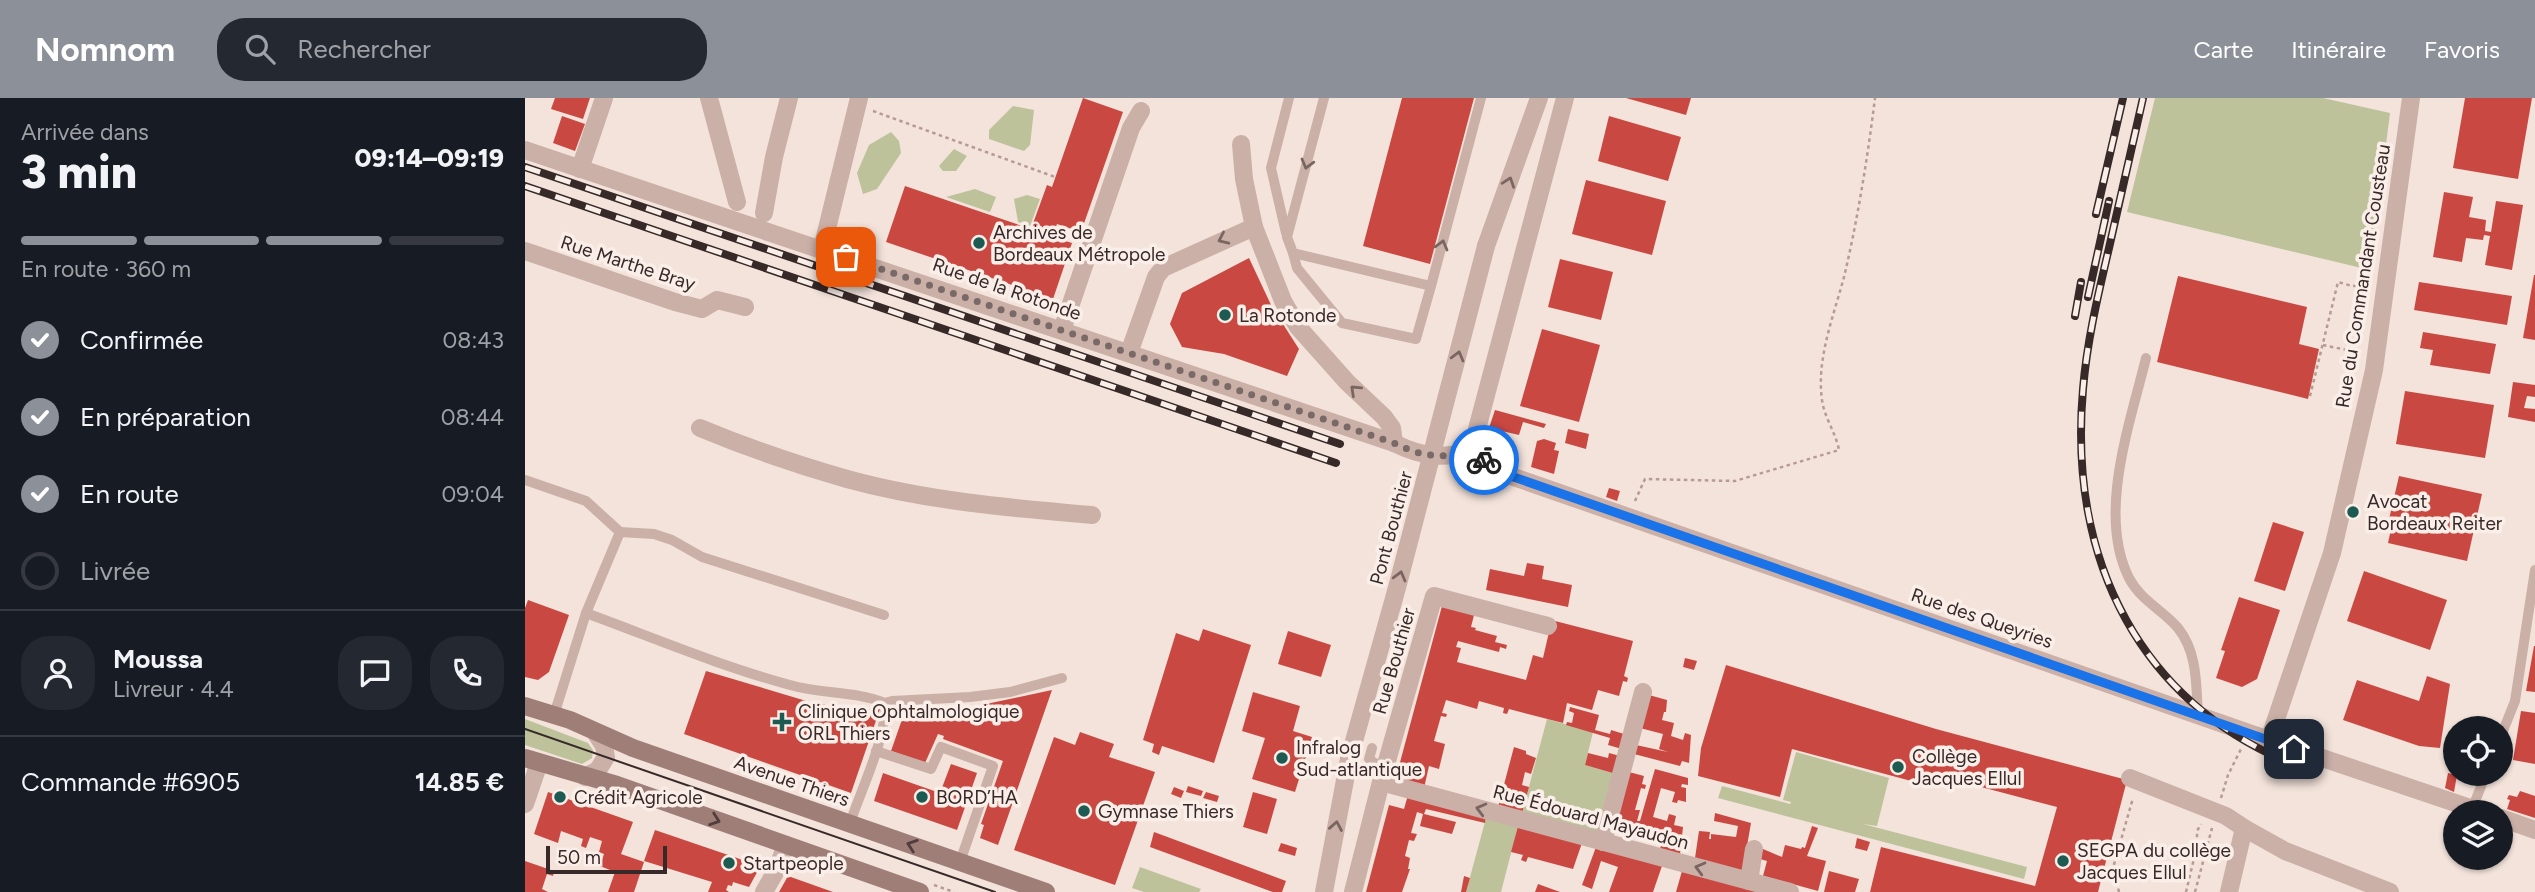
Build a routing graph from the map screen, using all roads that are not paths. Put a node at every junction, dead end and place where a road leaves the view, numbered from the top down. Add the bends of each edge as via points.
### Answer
1 (604, 98) edge
2 (709, 98) edge
3 (789, 98) edge
4 (1289, 98) edge
5 (1324, 98) edge
6 (1481, 98) edge
7 (1539, 98) edge
8 (1565, 98) edge
9 (2411, 98) edge
10 (858, 102) edge
11 (1141, 111) dead end
12 (1241, 145) dead end
13 (525, 150) edge
14 (580, 169) junction
15 (737, 202) dead end
16 (764, 213) dead end
17 (1254, 227) junction
18 (1287, 237) junction
19 (822, 248) junction
20 (525, 251) edge
21 (1293, 253) junction
22 (1431, 286) junction
23 (745, 307) dead end
24 (1062, 330) junction
25 (1129, 353) junction
26 (2145, 358) dead end
27 (700, 428) dead end
28 (1394, 443) junction
29 (1477, 450) junction
30 (525, 480) edge
31 (1092, 515) dead end
32 (620, 532) junction
33 (2535, 570) edge
34 (586, 613) junction
35 (884, 615) dead end
36 (1548, 626) dead end
37 (1062, 678) dead end
38 (1643, 692) dead end
39 (885, 703) junction
40 (525, 706) edge
41 (554, 715) junction
42 (2198, 716) junction
43 (2509, 716) edge
44 (596, 732) junction
45 (2269, 740) junction
46 (1372, 748) dead end
47 (876, 751) junction
48 (532, 761) edge
49 (1383, 776) junction
50 (585, 777) junction
51 (2134, 780) road end
52 (2447, 800) edge
53 (525, 804) edge
54 (2513, 822) edge
55 (850, 823) junction
56 (2244, 828) junction
57 (2535, 830) edge
58 (1603, 842) junction
59 (786, 845) junction
60 (1754, 849) dead end
61 (960, 862) junction
62 (1749, 881) junction
63 (764, 892) edge
64 (920, 892) edge
65 (1046, 892) edge
66 (1324, 892) edge
67 (1353, 892) edge
68 (1790, 892) edge
69 (2229, 892) edge
70 (2390, 892) edge

1 - 14 street
2 - 15 street
3 - 16 street
4 - 18 lane via 1271,168
5 -> 18 lane
22 -> 6 lane
66 -> 7 street, Pont Bouthier, bridge via 1349,759 1486,247
8 - 29 street via 1478,429
9 - 45 street, Rue du Commandant Cousteau via 2376,356 2332,553
10 - 19 street
11 - 24 street via 1131,128
12 - 17 street
13 - 14 street, Rue de la Rotonde
14 - 19 street, Rue de la Rotonde
17 -> 25 street via 1163,268
28 -> 17 street via 1392,428 1384,417 1298,327
18 - 21 lane
19 - 24 street, Rue de la Rotonde
20 - 23 street, Rue Marthe Bray via 702,309 717,300
21 - 22 lane
21 - 22 lane via 1297,268 1342,323 1416,339
24 - 25 street, Rue de la Rotonde
25 - 28 street, Rue de la Rotonde
26 - 42 lane via 2117,482 2114,516 2119,550 2135,587 2177,628 2190,649
27 - 31 street via 849,480 974,504
28 - 29 street, Rue de la Rotonde via 1415,453 1442,457
29 - 42 street, Rue des Queyries via 1505,474
30 - 32 lane via 586,501
32 - 34 lane
32 - 35 lane via 654,534 702,557
33 - 43 lane
34 - 39 lane via 767,679
34 - 41 lane
36 - 49 street, Rue Bouthier via 1434,596
37 - 39 lane via 1010,692
38 - 58 street
39 - 47 lane
40 - 41 street, Avenue Thiers
41 - 44 street, Avenue Thiers
42 - 45 street, Rue des Queyries
44 - 50 street via 605,757 598,770
44 - 55 street, Avenue Thiers
45 - 52 street, Rue des Queyries
46 - 49 lane via 1369,759
47 - 55 lane
47 - 61 lane via 931,769 941,747 993,766
48 - 50 street
48 - 53 street
58 -> 49 street, Rue Édouard Mayaudon
49 - 67 street, Rue Bouthier
50 -> 59 street
51 - 56 street via 2209,818
54 - 57 street
61 -> 55 street, Avenue Thiers
56 - 69 street
56 - 70 street via 2284,851
62 -> 58 street, Rue Édouard Mayaudon
59 - 63 street
59 - 64 street
60 - 62 street
61 - 65 street, Avenue Thiers
62 - 68 street, Rue Édouard Mayaudon

